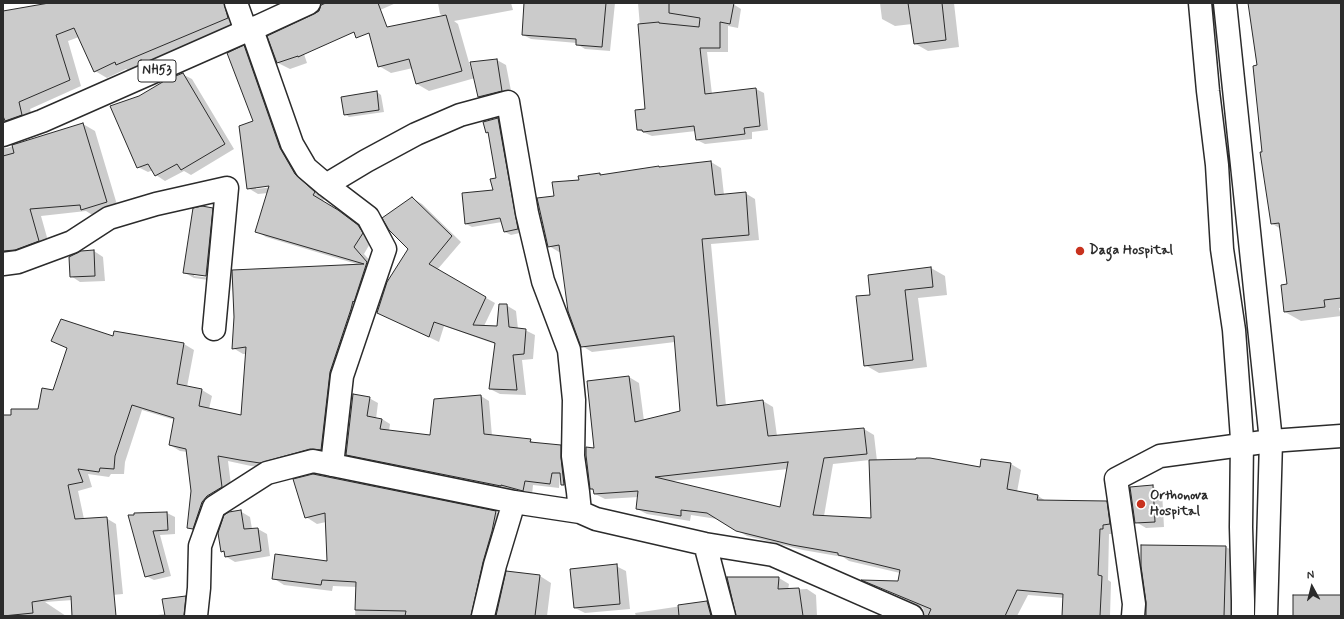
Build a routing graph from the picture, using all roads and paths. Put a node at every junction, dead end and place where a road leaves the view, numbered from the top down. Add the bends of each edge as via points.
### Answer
1 (236, 3) edge
2 (309, 3) edge
3 (1200, 3) edge
4 (1225, 3) edge
5 (249, 30) junction
6 (3, 135) edge
7 (326, 186) junction
8 (3, 264) edge
9 (214, 329) dead end
10 (1341, 436) edge
11 (1271, 442) junction
12 (1242, 446) junction
13 (332, 465) junction
14 (514, 502) junction
15 (580, 512) junction
16 (705, 544) junction
17 (196, 616) edge
18 (483, 616) edge
19 (724, 616) edge
20 (912, 616) edge
21 (1133, 616) edge
22 (1243, 616) edge
23 (1266, 616) edge

1 - 5 main road
2 - 5 main road, NH53
3 - 12 main road via 1217,165 1222,249 1234,330
4 - 11 main road
5 - 6 main road, NH53 via 42,121
5 - 7 main road via 292,144 306,168
7 - 13 main road via 368,217 385,249 342,376
7 - 15 main road via 416,134 460,114 508,102 527,213 543,281 569,350 574,400 573,456
8 - 9 main road via 18,262 72,242 109,218 227,188
10 - 11 main road
11 - 12 main road
11 - 23 main road
12 - 21 main road via 1160,456 1116,479 1134,604
12 - 22 main road
13 - 14 main road
13 - 17 main road via 313,461 267,473 214,507 200,546
14 - 15 main road
14 - 18 main road via 495,564
15 - 16 main road via 596,519
16 - 19 main road
16 - 20 main road via 773,555

